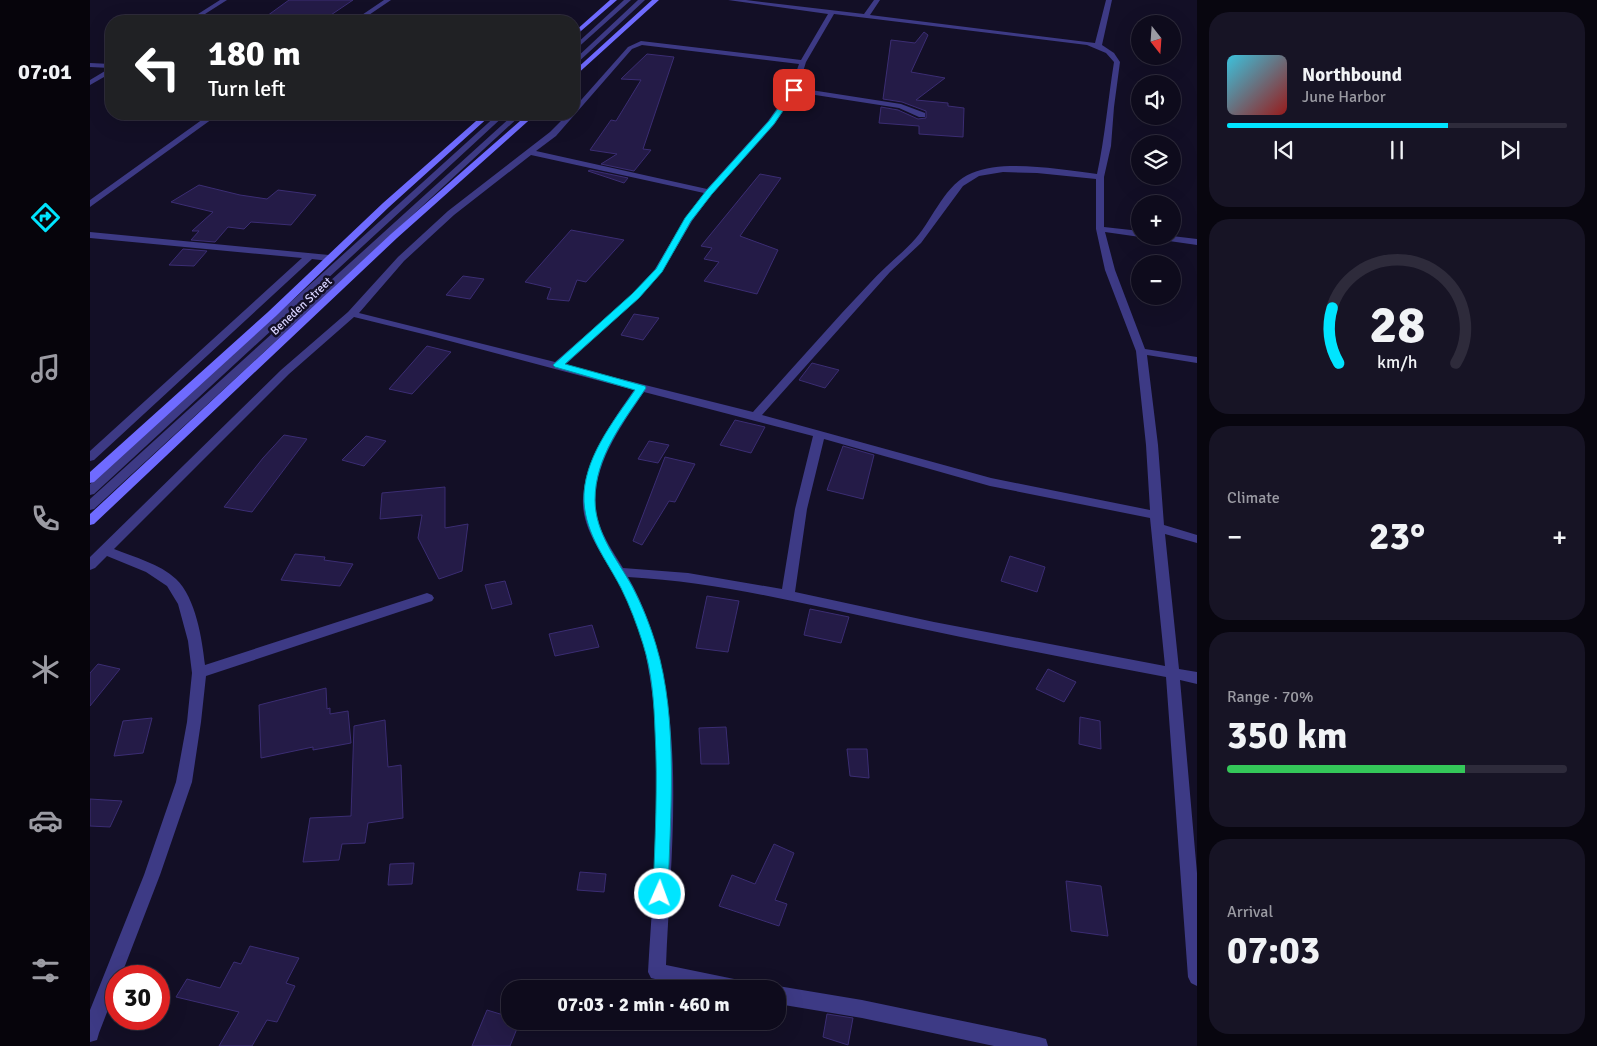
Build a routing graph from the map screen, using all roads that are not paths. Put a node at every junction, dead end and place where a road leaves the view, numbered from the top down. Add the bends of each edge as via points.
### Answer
1 (224, 0) edge
2 (388, 0) edge
3 (614, 0) edge
4 (628, 0) edge
5 (642, 0) edge
6 (656, 0) edge
7 (731, 0) edge
8 (877, 0) edge
9 (1109, 0) edge
10 (832, 12) junction
11 (200, 15) edge
12 (365, 15) edge
13 (866, 16) junction
14 (580, 30) edge
15 (580, 44) edge
16 (1098, 46) junction
17 (580, 58) edge
18 (804, 62) junction
19 (90, 65) edge
20 (105, 66) edge
21 (580, 70) edge
22 (105, 74) edge
23 (90, 83) edge
24 (794, 90) junction
25 (580, 105) edge
26 (922, 115) dead end
27 (207, 120) edge
28 (481, 120) edge
29 (495, 120) edge
30 (511, 120) edge
31 (525, 120) edge
32 (566, 120) edge
33 (529, 152) junction
34 (1100, 177) junction
35 (709, 192) junction
36 (90, 204) edge
37 (1100, 228) junction
38 (1131, 233) edge
39 (90, 235) edge
40 (1181, 240) edge
41 (1197, 242) edge
42 (310, 256) junction
43 (329, 258) junction
44 (352, 314) junction
45 (1141, 351) junction
46 (1197, 360) edge
47 (558, 365) junction
48 (641, 388) junction
49 (755, 416) junction
50 (819, 435) junction
51 (90, 457) edge
52 (90, 479) edge
53 (90, 491) edge
54 (90, 506) edge
55 (90, 521) edge
56 (1157, 522) junction
57 (1197, 539) edge
58 (105, 550) junction
59 (90, 565) edge
60 (618, 572) junction
61 (788, 596) junction
62 (427, 598) dead end
63 (1172, 672) junction
64 (199, 673) junction
65 (1197, 678) edge
66 (1197, 977) edge
67 (696, 980) edge
68 (786, 997) edge
69 (90, 1033) edge
70 (1039, 1046) edge

1 - 11 street
2 - 12 street
3 - 14 main road
4 - 15 street
5 - 17 street
6 - 21 main road
7 - 10 street
8 - 13 street
9 - 16 street
10 - 13 street
10 - 18 street
13 - 16 street
16 - 34 street via 1114,56 1117,62
18 - 24 street
18 - 25 street via 641,44 630,48
19 - 20 street
22 - 23 street
24 - 26 street via 901,106
24 - 35 street via 771,123
27 - 36 street
28 - 43 main road, Beneden Street
29 - 53 street
30 - 54 street
31 - 55 main road, Beneden Street via 394,236
32 - 33 street
33 - 35 street
33 - 44 street via 443,220
34 - 37 street
34 - 49 street via 1004,171 968,177 922,236
35 - 47 street via 688,220 659,270 636,296
37 - 38 street
37 - 45 street via 1110,270
39 - 42 street
40 - 41 street
42 - 43 street
42 - 51 street
43 - 52 main road, Beneden Street
44 - 47 street
44 - 58 street via 285,372
45 - 46 street
45 - 56 street
47 - 48 street
48 - 49 street
48 - 60 street via 610,434 594,470 589,500 593,524
49 - 50 street
50 - 56 street via 990,482
50 - 61 street via 801,510
56 - 57 street
56 - 63 street via 1168,605
58 - 59 street
58 - 64 street via 151,569 172,583 185,604
60 - 61 street via 692,577
60 - 67 street via 640,616 660,699 664,776 657,972
61 - 63 street
62 - 64 street
63 - 65 street
63 - 66 street
64 - 69 street via 184,782 152,875
68 - 70 street via 862,1009

